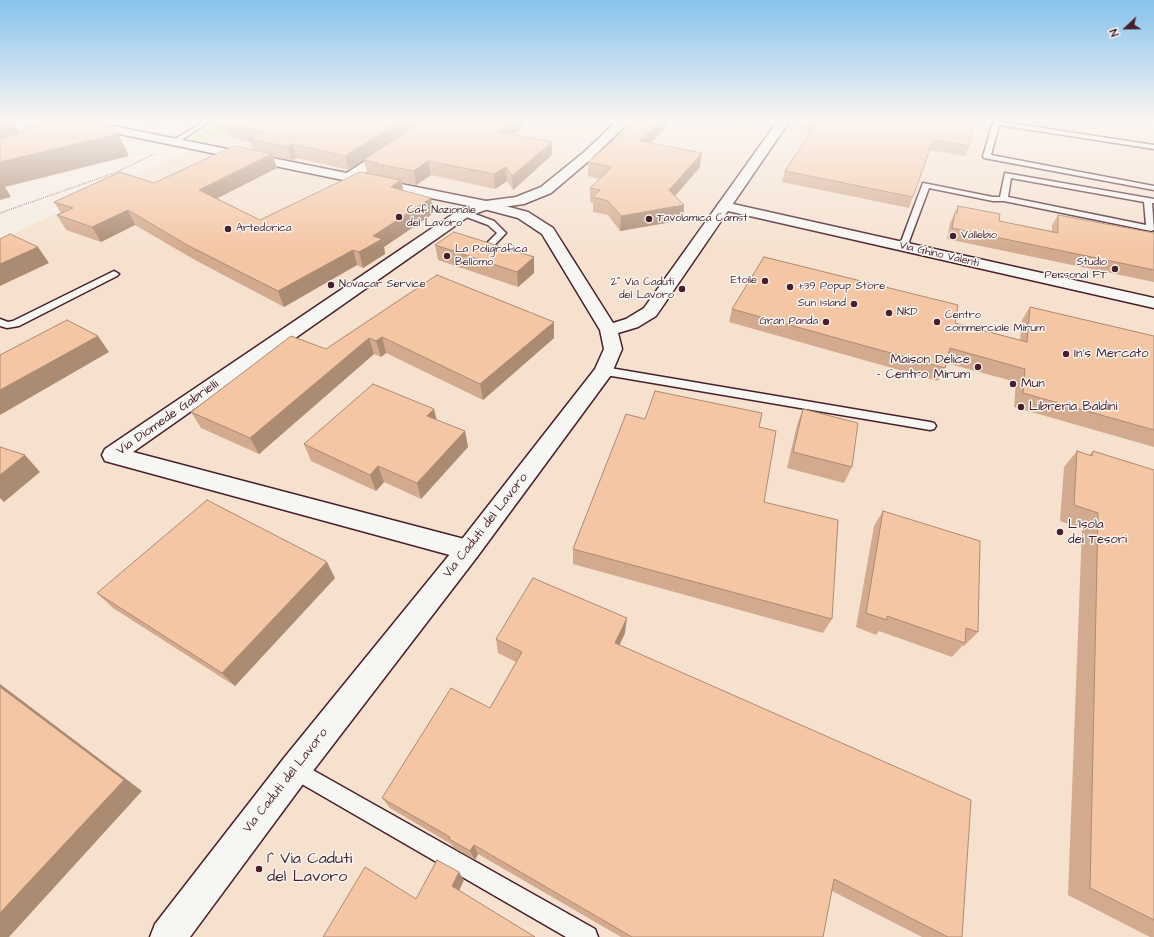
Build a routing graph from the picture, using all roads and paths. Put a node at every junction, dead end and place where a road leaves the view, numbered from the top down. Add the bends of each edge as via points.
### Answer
1 (138, 163) edge
2 (279, 163) edge
3 (372, 163) edge
4 (579, 163) edge
5 (754, 163) edge
6 (1021, 163) edge
7 (350, 177) junction
8 (1154, 188) edge
9 (546, 190) junction
10 (1004, 199) junction
11 (1151, 201) edge
12 (486, 205) junction
13 (724, 206) junction
14 (0, 213) edge
15 (464, 213) junction
16 (523, 215) junction
17 (1152, 228) edge
18 (488, 247) edge
19 (903, 247) junction
20 (114, 274) dead end
21 (1154, 303) edge
22 (0, 322) edge
23 (609, 330) junction
24 (604, 370) junction
25 (930, 426) dead end
26 (468, 550) junction
27 (295, 769) junction
28 (168, 937) edge
29 (586, 937) edge

1 - 14 path
2 - 7 street
3 - 7 street
4 - 9 street
5 - 13 street
6 - 8 lane
7 - 12 street
9 - 12 street via 519,201
9 - 16 street
10 - 11 lane via 1008,175
10 - 17 lane
10 - 19 lane via 926,185
11 - 17 lane
12 - 15 street, Via Diomede Gabrielli
12 - 16 street
13 - 19 street, Via Ghino Valenti
13 - 23 street via 650,312 632,323
15 - 18 lane via 491,223 502,233
15 - 26 street, Via Diomede Gabrielli via 113,455
16 - 23 street via 548,231
19 - 21 street, Via Ghino Valenti
20 - 22 lane via 15,324 7,325
23 - 24 street, Via Caduti del Lavoro via 613,349
24 - 25 lane
24 - 26 street, Via Caduti del Lavoro
26 - 27 street, Via Caduti del Lavoro
27 - 28 street, Via Caduti del Lavoro
27 - 29 lane

